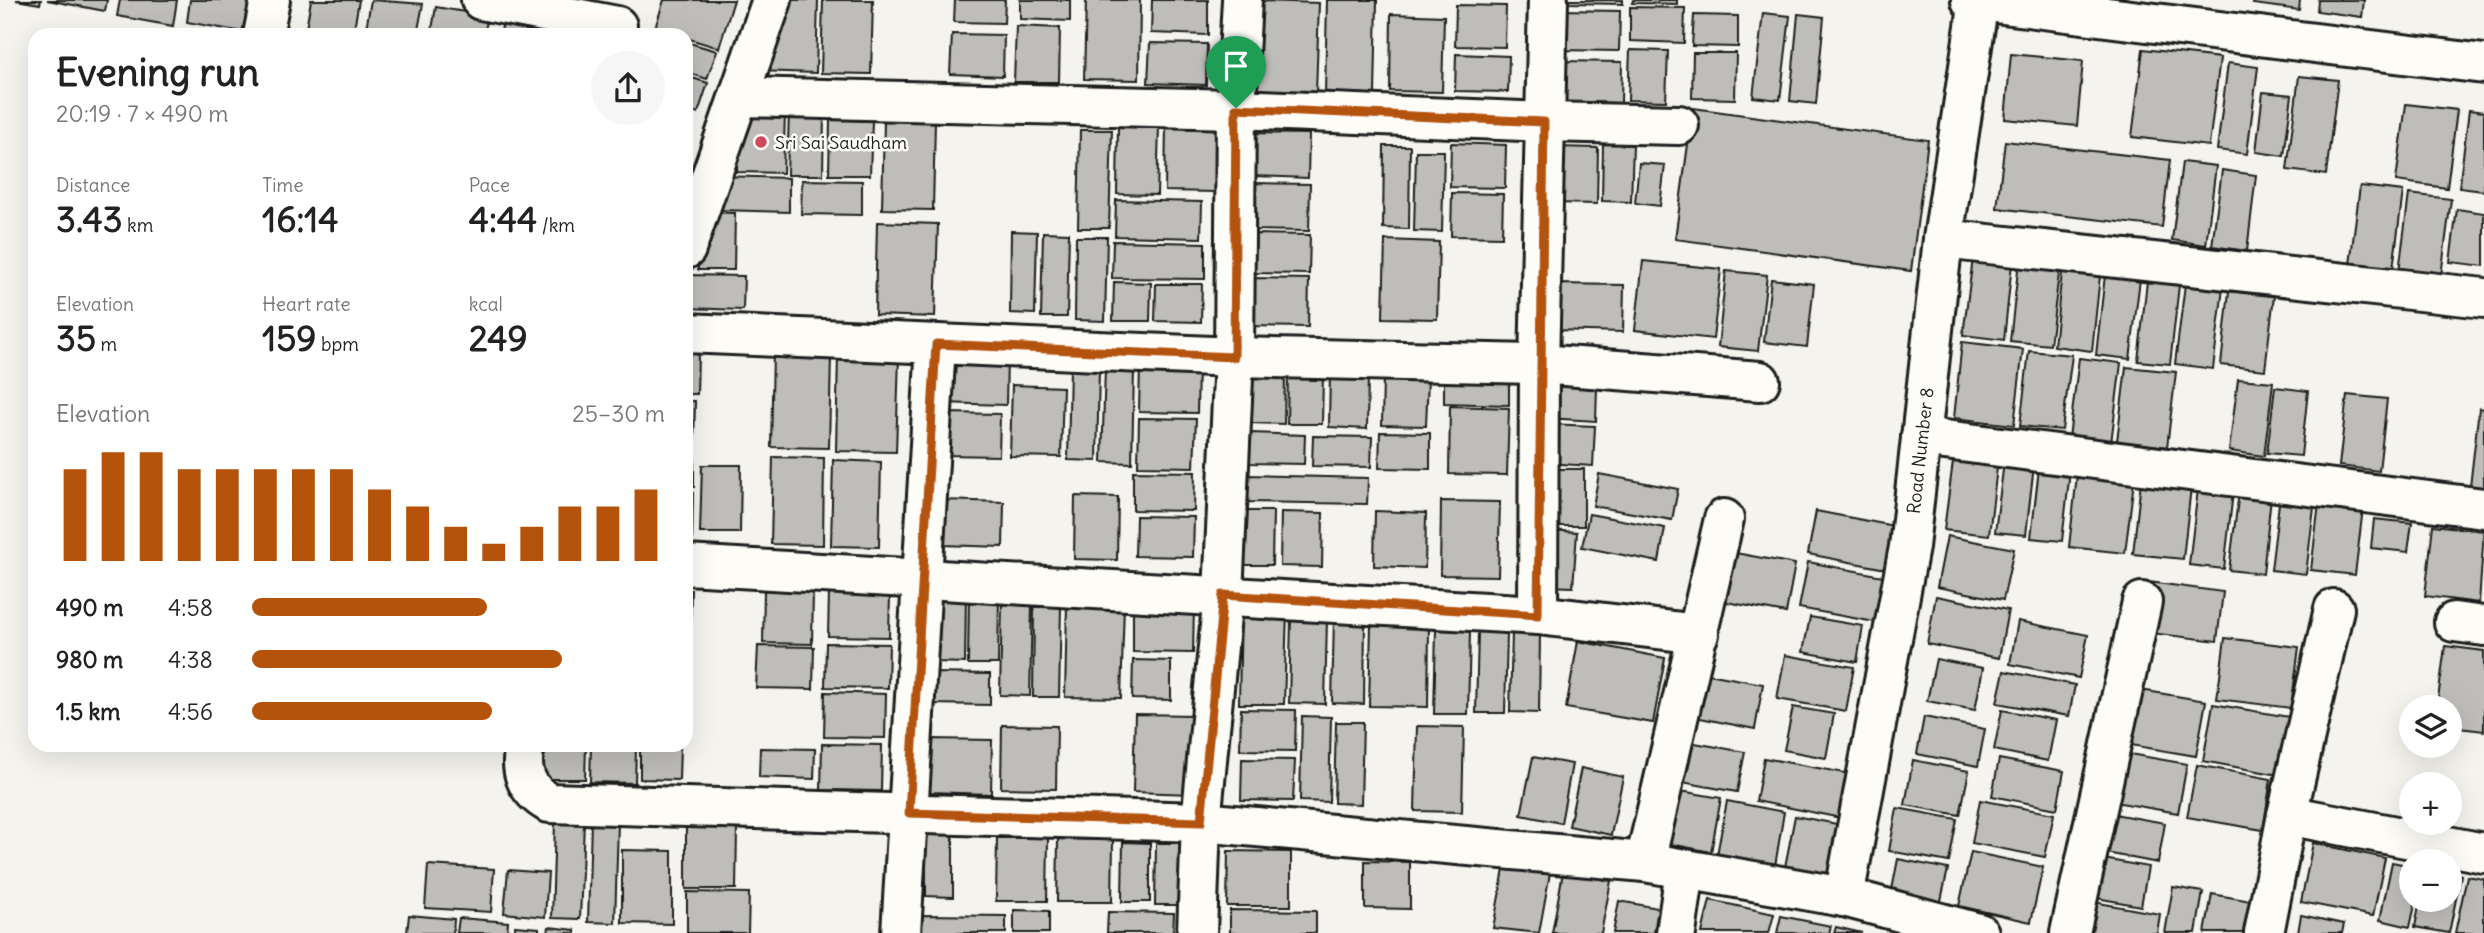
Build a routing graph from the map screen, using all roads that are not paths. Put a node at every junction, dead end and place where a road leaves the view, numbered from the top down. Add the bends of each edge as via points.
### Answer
1 (270, 0) edge
2 (481, 0) edge
3 (772, 0) edge
4 (1242, 0) edge
5 (1548, 0) edge
6 (1976, 0) edge
7 (617, 26) dead end
8 (264, 28) edge
9 (2484, 64) edge
10 (740, 97) junction
11 (1236, 108) junction
12 (1544, 122) junction
13 (1679, 125) dead end
14 (693, 222) edge
15 (1943, 239) junction
16 (2484, 298) edge
17 (693, 333) edge
18 (936, 344) junction
19 (1234, 357) junction
20 (1539, 365) junction
21 (1760, 381) dead end
22 (1922, 437) junction
23 (2484, 508) edge
24 (1724, 519) dead end
25 (693, 565) edge
26 (923, 578) junction
27 (1223, 595) junction
28 (2142, 602) dead end
29 (2334, 609) dead end
30 (1538, 615) junction
31 (1699, 634) junction
32 (525, 752) edge
33 (909, 813) junction
34 (2287, 815) junction
35 (1201, 822) junction
36 (2484, 853) edge
37 (1645, 862) junction
38 (1685, 870) junction
39 (1844, 897) junction
40 (1935, 927) edge
41 (901, 933) edge
42 (1197, 933) edge
43 (1676, 933) edge
44 (1979, 933) edge
45 (2070, 933) edge
46 (2264, 933) edge

1 - 8 street
2 - 7 street
3 - 10 street
4 - 11 street
5 - 12 street
6 - 9 street
6 - 15 street, Road Number 8
10 - 11 street
10 - 14 street
11 - 12 street
11 - 19 street
12 - 13 street
12 - 20 street
15 - 16 street
15 - 22 street, Road Number 8
17 - 18 street
18 - 19 street
18 - 26 street
19 - 20 street
19 - 27 street
20 - 21 street
20 - 30 street
22 - 23 street
22 - 39 street, Road Number 8 via 1909,547
24 - 31 street
25 - 26 street
26 - 27 street
26 - 33 street
27 - 30 street
27 - 35 street
28 - 45 street
29 - 34 street
30 - 31 street
31 - 37 street
32 - 33 street via 525,779 534,795 549,803
33 - 35 street
33 - 41 street
34 - 36 street
34 - 46 street
35 - 37 street
35 - 42 street
37 - 38 street
38 - 39 street
38 - 43 street
39 - 40 street
40 - 44 street

